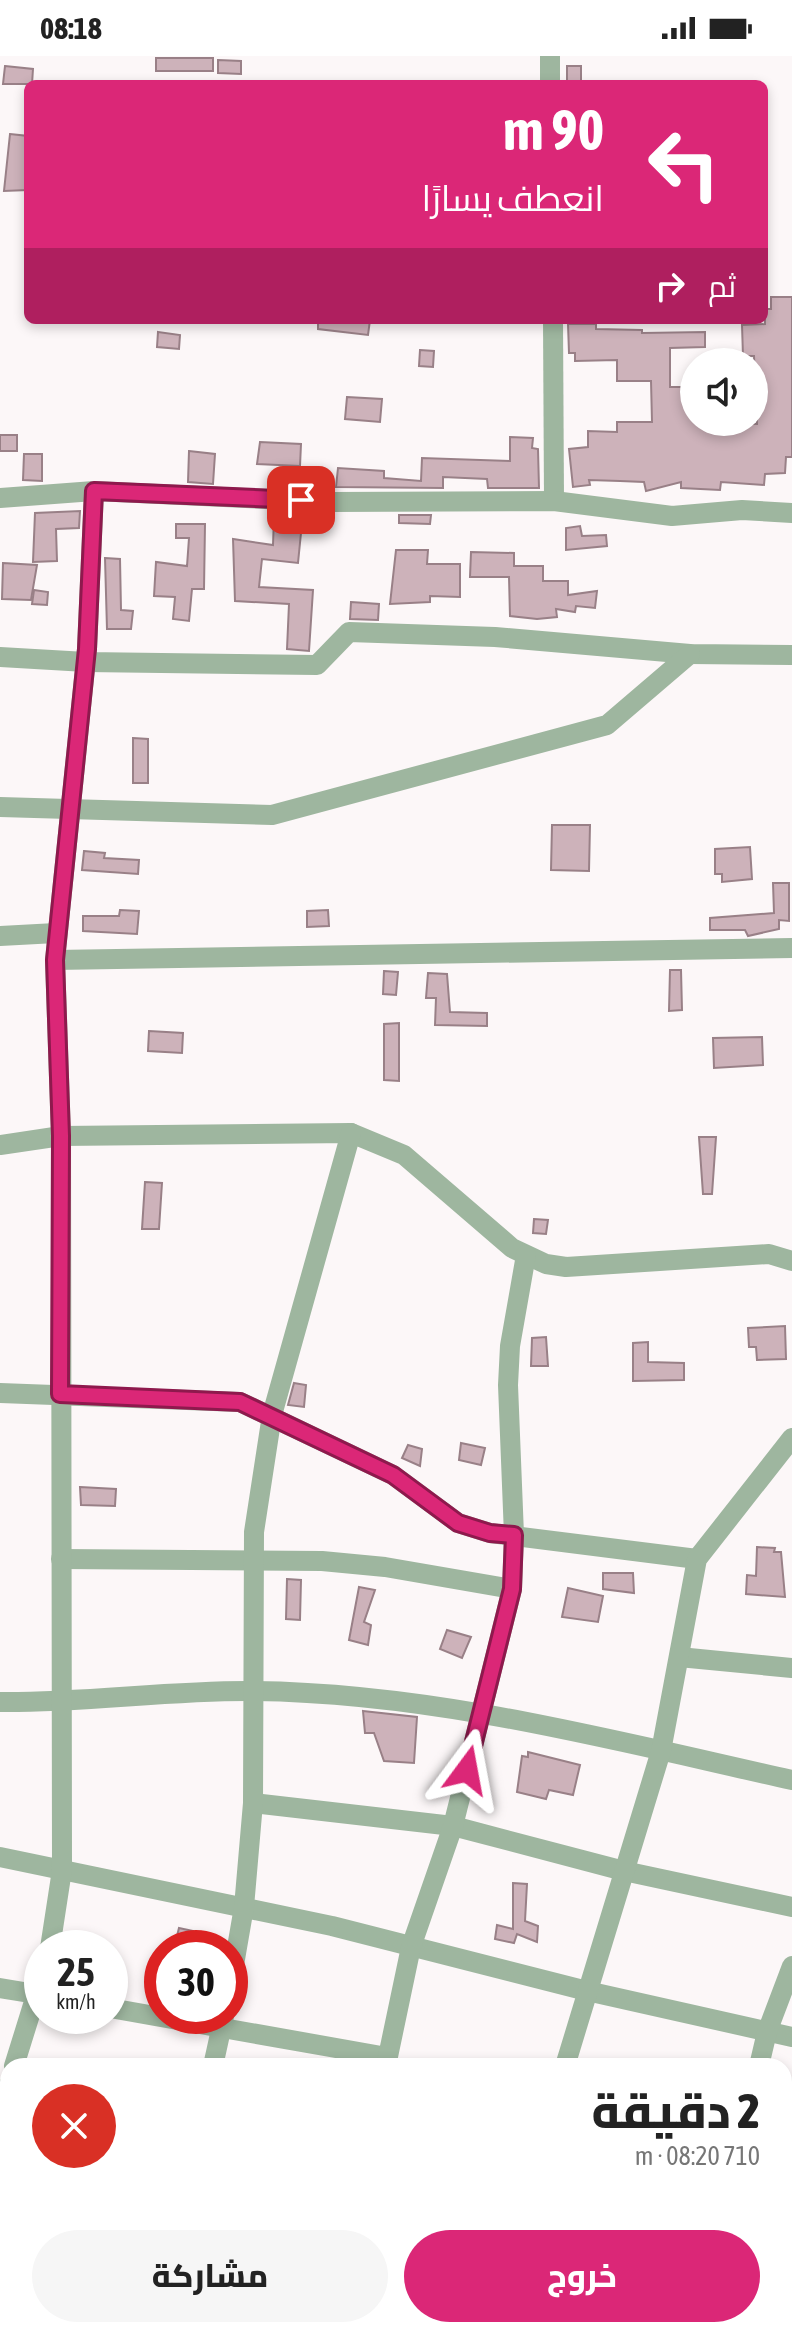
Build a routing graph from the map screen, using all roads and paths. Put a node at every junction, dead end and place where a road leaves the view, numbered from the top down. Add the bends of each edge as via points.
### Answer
1 (550, 56) edge
2 (550, 80) edge
3 (553, 324) edge
4 (94, 491) junction
5 (0, 498) edge
6 (554, 501) junction
7 (792, 513) edge
8 (690, 654) junction
9 (792, 655) edge
10 (0, 657) edge
11 (86, 662) junction
12 (0, 807) edge
13 (70, 809) junction
14 (56, 933) junction
15 (0, 936) edge
16 (792, 948) edge
17 (55, 960) junction
18 (351, 1133) junction
19 (61, 1136) junction
20 (0, 1145) edge
21 (526, 1255) junction
22 (792, 1261) edge
23 (0, 1393) edge
24 (60, 1394) junction
25 (272, 1415) junction
26 (792, 1438) edge
27 (514, 1535) junction
28 (61, 1559) junction
29 (253, 1559) junction
30 (697, 1559) junction
31 (512, 1589) junction
32 (679, 1657) junction
33 (792, 1668) edge
34 (255, 1691) junction
35 (60, 1701) junction
36 (0, 1702) edge
37 (480, 1714) junction
38 (661, 1751) junction
39 (792, 1780) edge
40 (253, 1803) junction
41 (453, 1826) junction
42 (0, 1857) edge
43 (62, 1870) junction
44 (624, 1871) junction
45 (244, 1907) junction
46 (792, 1907) edge
47 (53, 1930) edge
48 (240, 1930) edge
49 (411, 1947) junction
50 (792, 1966) edge
51 (0, 1988) edge
52 (24, 1988) edge
53 (587, 1991) junction
54 (248, 2029) edge
55 (767, 2032) junction
56 (25, 2034) edge
57 (220, 2034) edge
58 (792, 2037) edge
59 (17, 2058) edge
60 (215, 2058) edge
61 (370, 2058) edge
62 (388, 2058) edge
63 (567, 2058) edge
64 (761, 2058) edge

1 - 2 street
3 - 6 street
4 - 5 street
4 - 6 street via 331,502
4 - 11 street
6 - 7 street via 672,516 742,510
8 - 9 street
8 - 11 street via 495,637 349,632 317,665
8 - 13 street via 607,725 272,815
10 - 11 street
11 - 13 street
12 - 13 street
13 - 14 street
14 - 15 street
14 - 17 street
16 - 17 street
17 - 19 street
18 - 19 street
18 - 21 street via 404,1155
18 - 25 street
19 - 20 street
19 - 24 street
21 - 22 street via 566,1267 769,1254
21 - 27 street via 508,1385
23 - 24 street
24 - 25 street via 222,1399
24 - 28 street
25 - 27 street via 393,1475 458,1523
25 - 29 street
26 - 30 street
27 - 30 street
27 - 31 street
28 - 29 street
28 - 35 street
29 - 31 street via 385,1567
29 - 34 street
30 - 32 street
31 - 37 street
32 - 33 street
32 - 38 street
34 - 35 street
34 - 37 street
34 - 40 street
35 - 36 street
35 - 43 street
37 - 38 street
37 - 41 street
38 - 39 street
38 - 44 street
40 - 41 street
40 - 45 street
41 - 44 street
41 - 49 street
42 - 43 street
43 - 45 street
43 - 47 street
44 - 46 street
44 - 53 street
45 - 48 street
45 - 49 street
49 - 53 street
49 - 62 street
50 - 55 street
51 - 52 street
53 - 55 street
53 - 63 street
54 - 61 street
55 - 58 street
55 - 64 street
56 - 59 street
57 - 60 street

